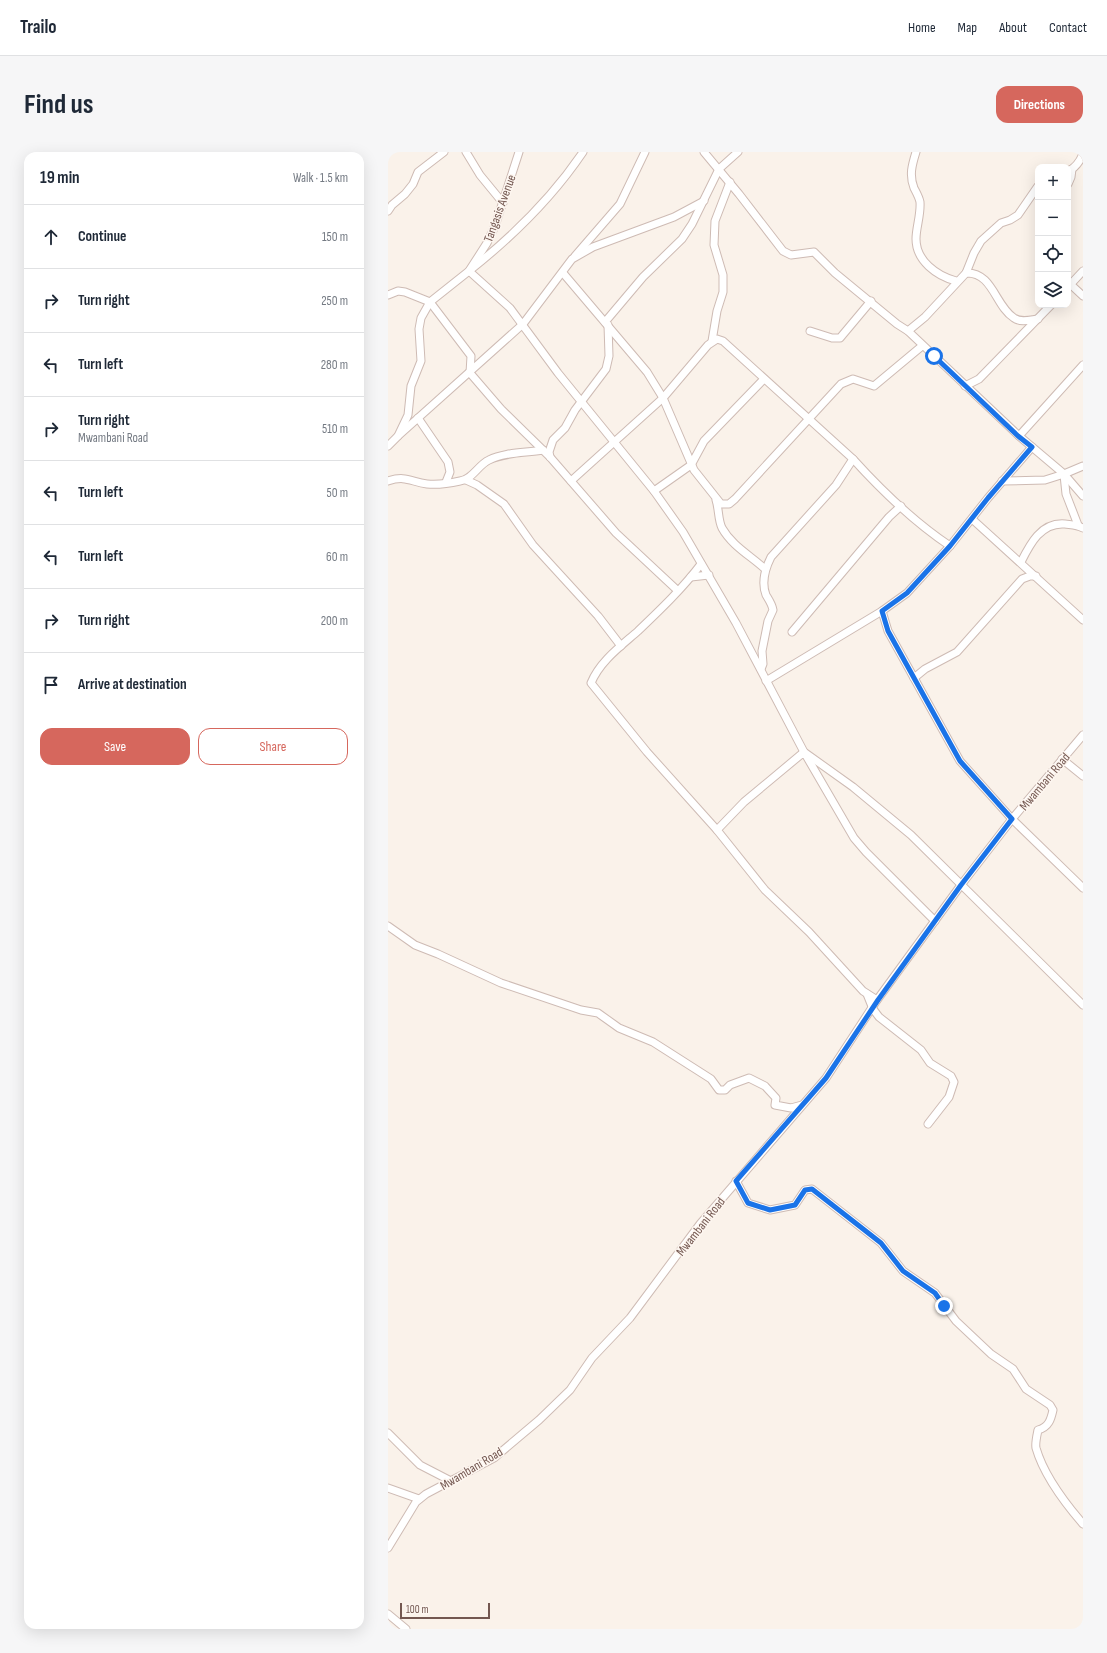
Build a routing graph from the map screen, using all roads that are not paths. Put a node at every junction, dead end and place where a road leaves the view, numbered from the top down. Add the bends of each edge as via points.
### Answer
1 (444, 152) edge
2 (466, 152) edge
3 (519, 152) edge
4 (583, 152) edge
5 (645, 152) edge
6 (704, 152) edge
7 (738, 152) edge
8 (916, 152) edge
9 (1083, 153) edge
10 (719, 169) junction
11 (1071, 169) edge
12 (730, 182) junction
13 (1035, 190) edge
14 (704, 201) junction
15 (503, 203) junction
16 (388, 211) edge
17 (572, 259) junction
18 (469, 271) junction
19 (1083, 271) edge
20 (563, 273) junction
21 (966, 273) junction
22 (956, 281) junction
23 (1071, 282) edge
24 (1071, 286) edge
25 (388, 295) edge
26 (1083, 296) edge
27 (871, 301) junction
28 (430, 302) junction
29 (1048, 308) edge
30 (1038, 319) junction
31 (606, 323) junction
32 (524, 324) junction
33 (810, 331) dead end
34 (908, 331) junction
35 (712, 341) junction
36 (922, 346) junction
37 (471, 356) junction
38 (485, 360) junction
39 (1083, 365) edge
40 (470, 374) junction
41 (764, 379) junction
42 (979, 379) junction
43 (965, 386) junction
44 (974, 395) junction
45 (662, 398) junction
46 (581, 402) junction
47 (418, 418) junction
48 (809, 418) junction
49 (398, 436) junction
50 (1018, 436) junction
51 (614, 443) junction
52 (388, 446) edge
53 (1032, 447) junction
54 (543, 450) junction
55 (550, 457) junction
56 (853, 459) junction
57 (691, 465) junction
58 (1083, 466) edge
59 (1064, 474) junction
60 (466, 480) junction
61 (388, 481) edge
62 (571, 481) junction
63 (1002, 481) junction
64 (446, 482) junction
65 (654, 491) junction
66 (1083, 496) edge
67 (715, 498) junction
68 (901, 506) junction
69 (972, 519) junction
70 (1080, 527) edge
71 (950, 546) junction
72 (1020, 562) junction
73 (701, 564) junction
74 (765, 569) junction
75 (709, 574) junction
76 (1036, 576) junction
77 (691, 577) junction
78 (677, 590) junction
79 (882, 611) junction
80 (1083, 620) edge
81 (792, 632) dead end
82 (621, 646) junction
83 (760, 669) junction
84 (914, 678) junction
85 (766, 681) junction
86 (1083, 735) edge
87 (804, 752) junction
88 (1062, 759) junction
89 (1083, 776) edge
90 (1012, 819) junction
91 (717, 830) junction
92 (961, 885) junction
93 (1083, 888) edge
94 (935, 921) junction
95 (388, 926) edge
96 (867, 994) junction
97 (878, 1000) junction
98 (1083, 1005) edge
99 (873, 1009) junction
100 (802, 1105) junction
101 (928, 1124) dead end
102 (736, 1181) junction
103 (388, 1433) edge
104 (451, 1481) junction
105 (388, 1488) edge
106 (419, 1499) junction
107 (1083, 1524) edge
108 (388, 1548) edge
109 (388, 1614) edge
110 (406, 1629) edge

1 - 16 street via 418,172 406,194
2 - 15 street via 480,175
3 - 15 street, Tangasis Avenue
4 - 18 street via 531,216 498,248
5 - 17 street via 620,204
6 - 10 street
7 - 10 street
8 - 22 street via 911,166 911,180 920,201 916,240 918,249 922,258 936,273
9 - 11 street via 1080,162
10 - 12 street
10 - 14 street
12 - 27 street via 783,252 791,255 814,252 835,273
12 - 35 street via 715,221 714,245 723,274 723,292
13 - 21 street via 1018,214 1001,223 981,241
14 - 17 street via 674,217 593,247
14 - 31 street via 682,239 643,277
15 - 18 street, Tangasis Avenue via 487,243
17 - 20 street
18 - 28 street, Tangasis Avenue
18 - 32 street
19 - 23 street
20 - 31 street
20 - 32 street
21 - 22 street
21 - 30 street via 973,272 985,280 1007,312 1015,318 1024,321
22 - 34 street via 939,302
24 - 26 street
25 - 28 street via 398,291 405,292
27 - 33 street via 840,338
27 - 34 street
28 - 37 street
28 - 49 street, Tangasis Avenue via 421,318 421,361 412,386 408,415
29 - 30 street
30 - 42 street
31 - 45 street via 647,372
31 - 46 street via 610,356 606,369
32 - 38 street
32 - 46 street
34 - 36 street
35 - 41 street via 724,341
35 - 45 street
36 - 43 street
36 - 48 street via 874,386 854,379 841,384
37 - 38 street
37 - 40 street
38 - 40 street
39 - 50 street
40 - 47 street
40 - 54 street
41 - 48 street
41 - 57 street via 704,441
42 - 43 street
42 - 44 street
43 - 44 street
44 - 50 street
45 - 51 street
45 - 57 street
46 - 51 street
46 - 55 street via 553,440
47 - 49 street
47 - 64 street via 448,462 450,472
48 - 56 street
48 - 67 street via 730,504 721,504
49 - 52 street, Tangasis Avenue
50 - 53 street
51 - 62 street
51 - 65 street
53 - 59 street
53 - 63 street
54 - 55 street
54 - 60 street via 488,460
55 - 62 street
56 - 68 street
56 - 74 street via 836,485 771,557
57 - 65 street
57 - 67 street
58 - 59 street
59 - 63 street via 1045,480
59 - 66 street
59 - 70 street via 1066,494
60 - 64 street
60 - 82 street via 504,504 532,545 598,616
61 - 64 street via 396,478 426,484
62 - 78 street via 616,533
63 - 69 street
65 - 73 street via 683,532
67 - 74 street via 720,510 722,528 744,553
68 - 71 street via 924,529
68 - 81 street
69 - 71 street
69 - 72 street
70 - 72 street via 1055,523 1048,526 1032,542
71 - 79 street via 907,593
72 - 76 street
73 - 75 street
73 - 77 street
74 - 83 street via 764,584 773,610 768,621 762,651 763,664
75 - 77 street
75 - 83 street
76 - 80 street
76 - 84 street via 1022,579 957,652
77 - 78 street
78 - 82 street
79 - 84 street via 888,631
79 - 85 street
82 - 91 street via 599,668 591,682 593,687
83 - 85 street
84 - 90 street via 960,761
85 - 87 street
86 - 88 street, Mwambani Road
87 - 91 street via 744,802
87 - 92 street via 853,787 911,835
87 - 94 street via 854,838
88 - 89 street
88 - 90 street, Mwambani Road
90 - 92 street, Mwambani Road
90 - 93 street
91 - 96 street via 765,890 809,932
92 - 94 street, Mwambani Road
92 - 98 street
94 - 97 street, Mwambani Road
95 - 100 street via 421,948 501,983 581,1010 598,1013 619,1028 653,1042 711,1079 719,1090 725,1090 730,1085 749,1078 770,1090 776,1098 775,1105 786,1108
96 - 97 street
96 - 99 street
97 - 99 street, Mwambani Road
99 - 100 street, Mwambani Road via 826,1078
99 - 101 street via 879,1017 921,1050 930,1062 951,1076 954,1082 949,1096
100 - 102 street, Mwambani Road
102 - 104 street, Mwambani Road via 700,1224 630,1318 592,1358 570,1390 494,1458
102 - 107 street via 748,1203 770,1210 795,1205 805,1190 812,1189 881,1243 903,1271 935,1293 956,1321 991,1354 1013,1369 1026,1389 1050,1405 1053,1410 1051,1421 1038,1430 1036,1447 1058,1492
103 - 104 street via 420,1464
104 - 106 street, Mwambani Road
105 - 106 street
106 - 108 street, Mwambani Road
109 - 110 street

